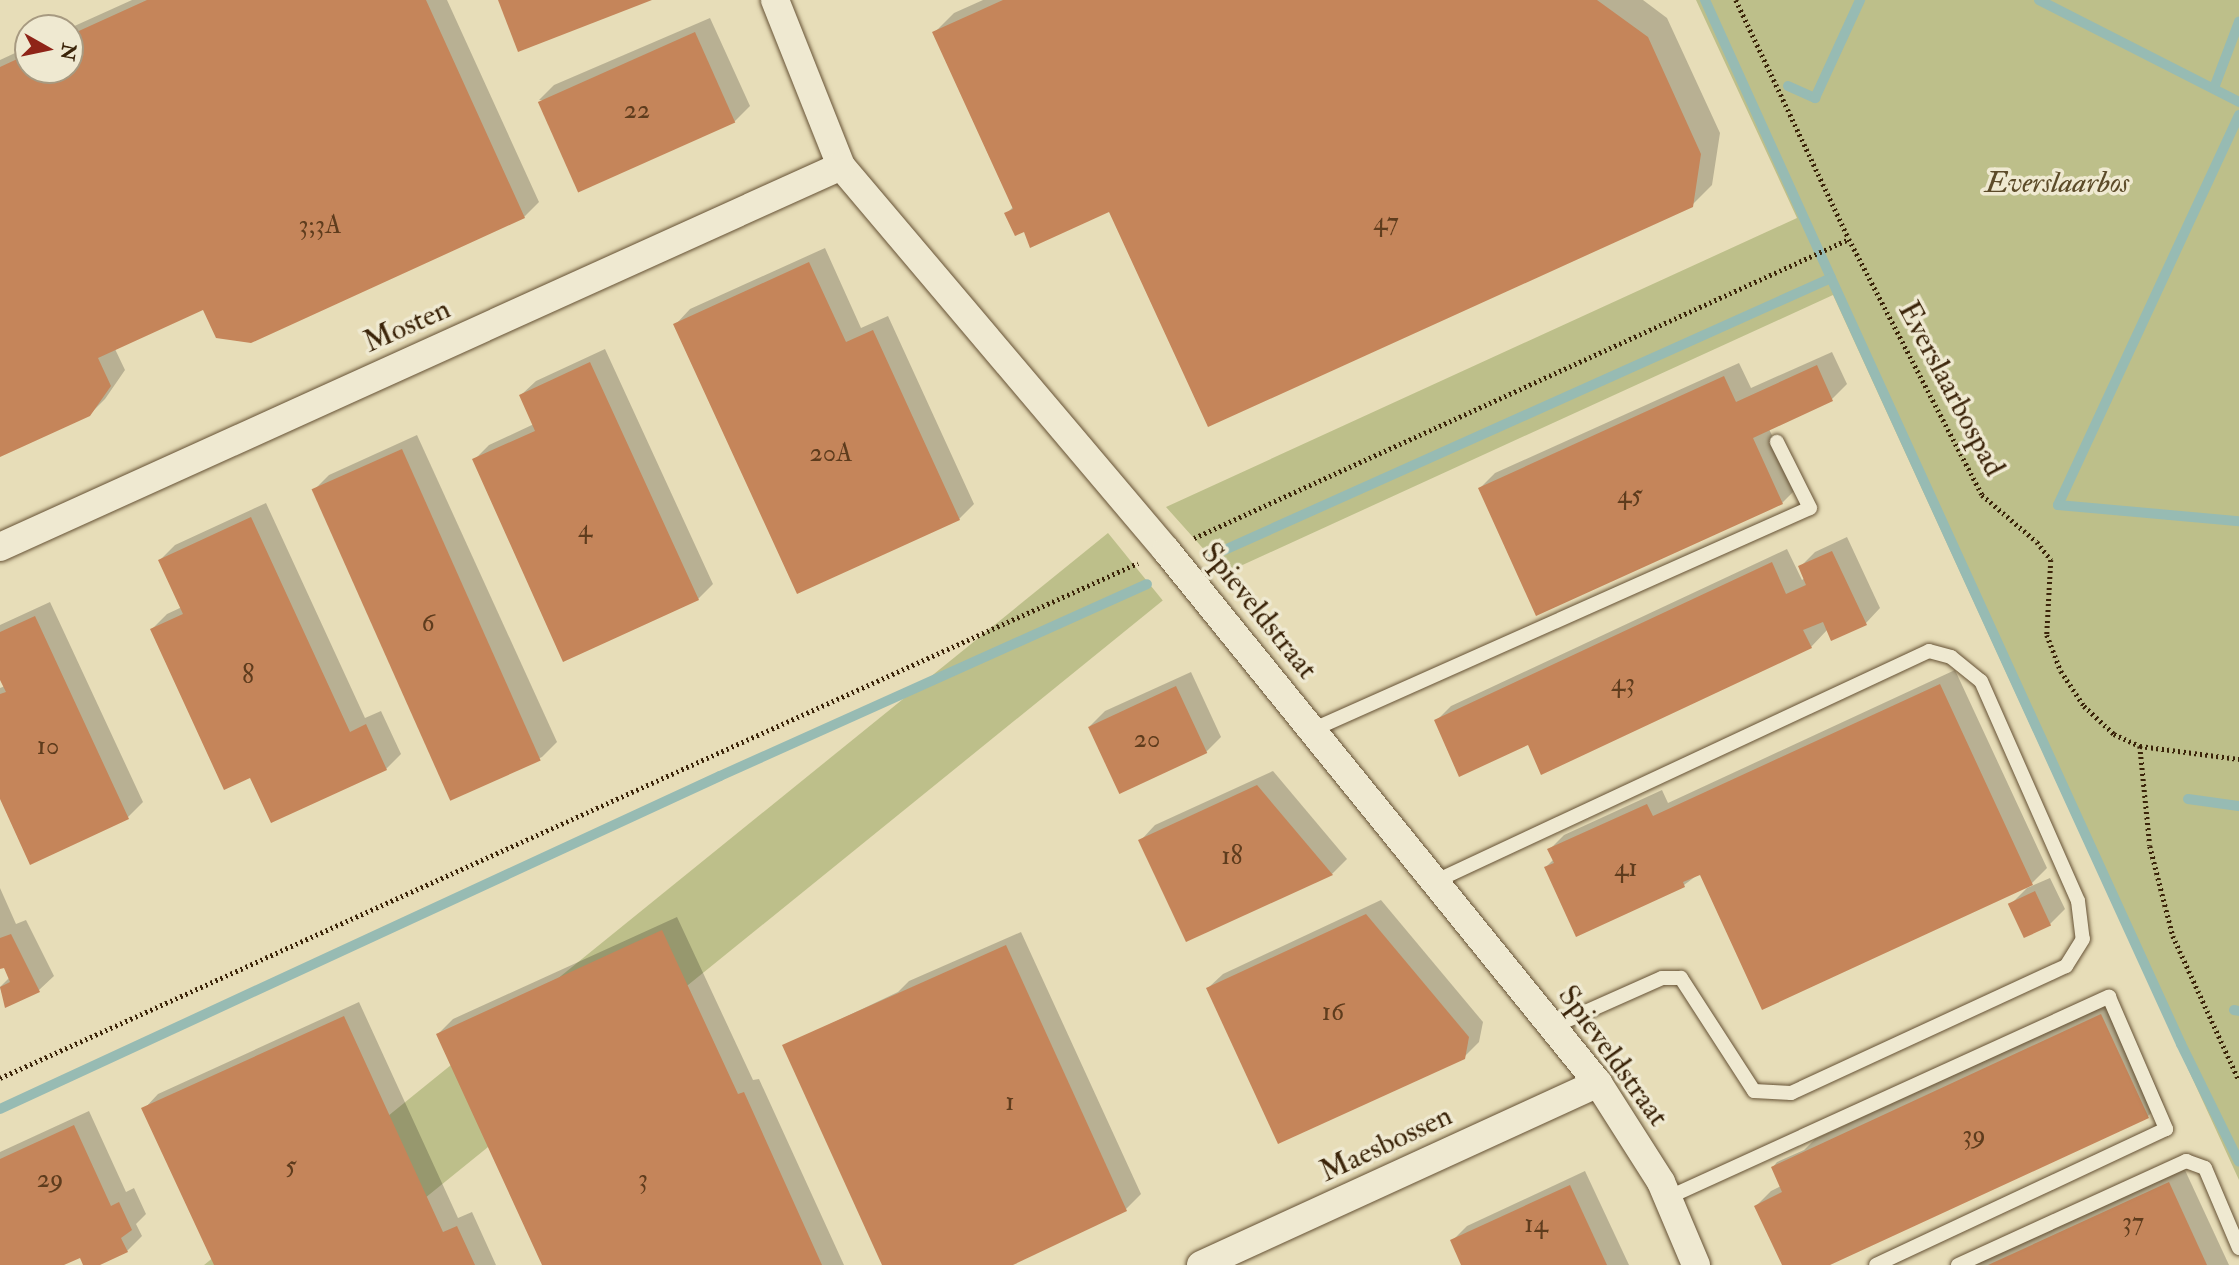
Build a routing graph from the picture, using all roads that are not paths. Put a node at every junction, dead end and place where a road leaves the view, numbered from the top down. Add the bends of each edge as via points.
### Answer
1 (775, 0) edge
2 (841, 166) junction
3 (1777, 442) dead end
4 (0, 547) edge
5 (1312, 730) junction
6 (1436, 881) junction
7 (1554, 1026) junction
8 (1598, 1083) junction
9 (1667, 1198) junction
10 (2239, 1248) edge
11 (1201, 1265) edge
12 (1696, 1265) edge
13 (1876, 1265) edge
14 (1958, 1265) edge

1 - 2 street, Spieveldstraat
2 - 4 street, Mosten
2 - 5 street, Spieveldstraat via 1167,550
3 - 5 lane via 1810,508
5 - 6 street, Spieveldstraat
6 - 7 street, Spieveldstraat
6 - 7 lane via 1929,651 1951,657 1981,681 2078,901 2083,939 2066,966 1791,1093 1754,1091 1681,978 1662,978
7 - 8 street, Spieveldstraat
8 - 9 street, Spieveldstraat
8 - 11 street, Maesbossen
9 - 12 street, Spieveldstraat
9 - 13 lane via 2109,997 2166,1129
10 - 14 lane via 2205,1168 2186,1161

